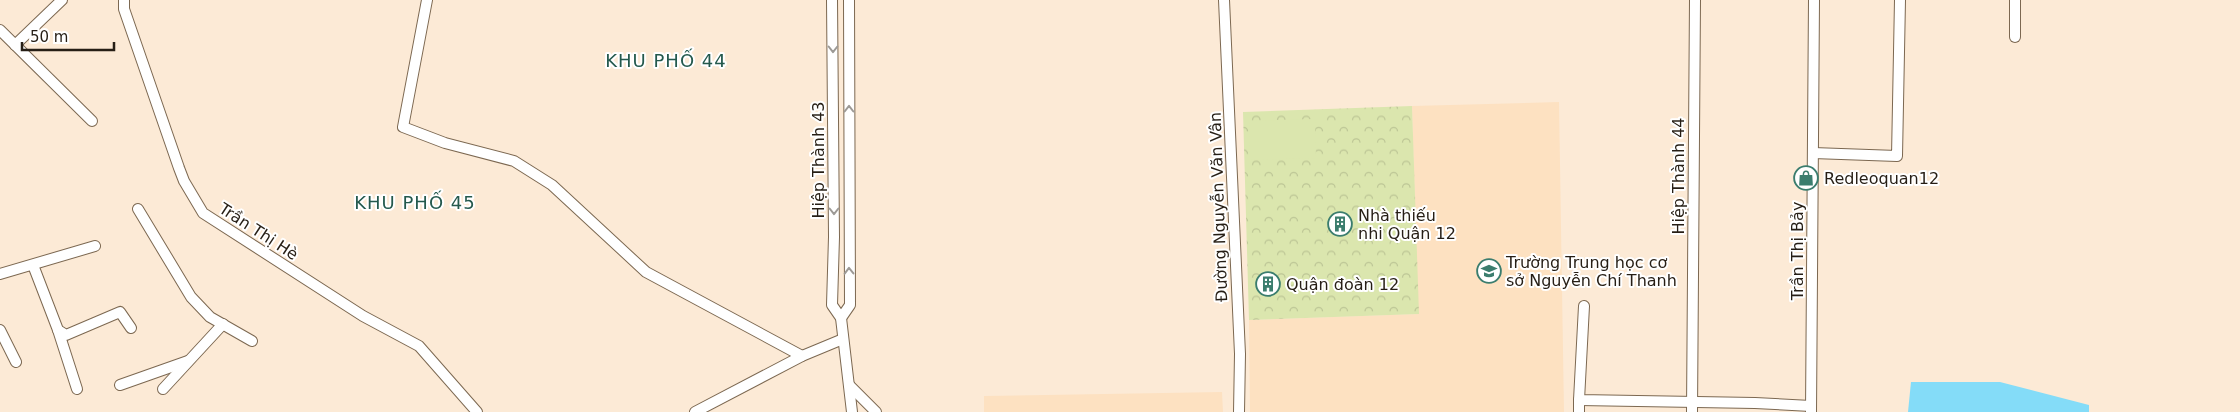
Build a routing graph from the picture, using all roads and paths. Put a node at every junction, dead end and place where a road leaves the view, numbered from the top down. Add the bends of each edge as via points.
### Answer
1 (62, 0) edge
2 (124, 0) edge
3 (427, 0) edge
4 (832, 0) edge
5 (850, 0) edge
6 (1224, 0) edge
7 (1695, 0) edge
8 (1814, 0) edge
9 (1900, 0) edge
10 (2016, 0) edge
11 (0, 30) edge
12 (2015, 38) dead end
13 (15, 45) junction
14 (92, 121) dead end
15 (1813, 153) junction
16 (138, 209) dead end
17 (95, 246) dead end
18 (33, 265) junction
19 (0, 274) edge
20 (1584, 306) dead end
21 (841, 318) junction
22 (223, 324) junction
23 (131, 328) dead end
24 (0, 330) edge
25 (58, 330) junction
26 (843, 338) junction
27 (252, 341) dead end
28 (802, 356) junction
29 (189, 361) junction
30 (16, 362) dead end
31 (120, 385) dead end
32 (849, 385) junction
33 (76, 389) dead end
34 (163, 389) dead end
35 (1579, 400) junction
36 (1692, 408) edge
37 (1811, 409) edge
38 (477, 412) edge
39 (695, 412) edge
40 (852, 412) edge
41 (876, 412) edge
42 (1239, 412) edge
43 (1579, 412) edge

1 - 13 street
2 - 38 street, Trần Thị Hè via 179,168 204,213 363,316 419,346
3 - 28 street via 403,127 445,143 514,162 552,184 646,272
4 -> 21 street, Hiệp Thành 43 via 832,305
21 -> 5 street, Hiệp Thành 43 via 850,305
6 - 42 street, Đường Nguyễn Văn Vân via 1240,354
7 - 36 street, Hiệp Thành 44
8 - 15 street, Trần Thị Bảy
9 - 15 street via 1897,156
10 - 12 street
11 - 13 street
13 - 14 street
15 - 37 street, Trần Thị Bảy
16 - 22 street via 191,297 210,317
17 - 18 street
18 - 19 street
18 - 25 street
20 - 35 street
21 - 26 street, Hiệp Thành 43
22 - 27 street
22 - 29 street
23 - 25 street via 120,312 66,336
24 - 30 street
25 - 33 street
26 - 28 street
26 - 32 street, Hiệp Thành 43
28 - 39 street
29 - 31 street
29 - 34 street
32 - 40 street, Hiệp Thành 43
32 - 41 street
35 - 36 street
35 - 43 street
36 - 37 street via 1755,403

